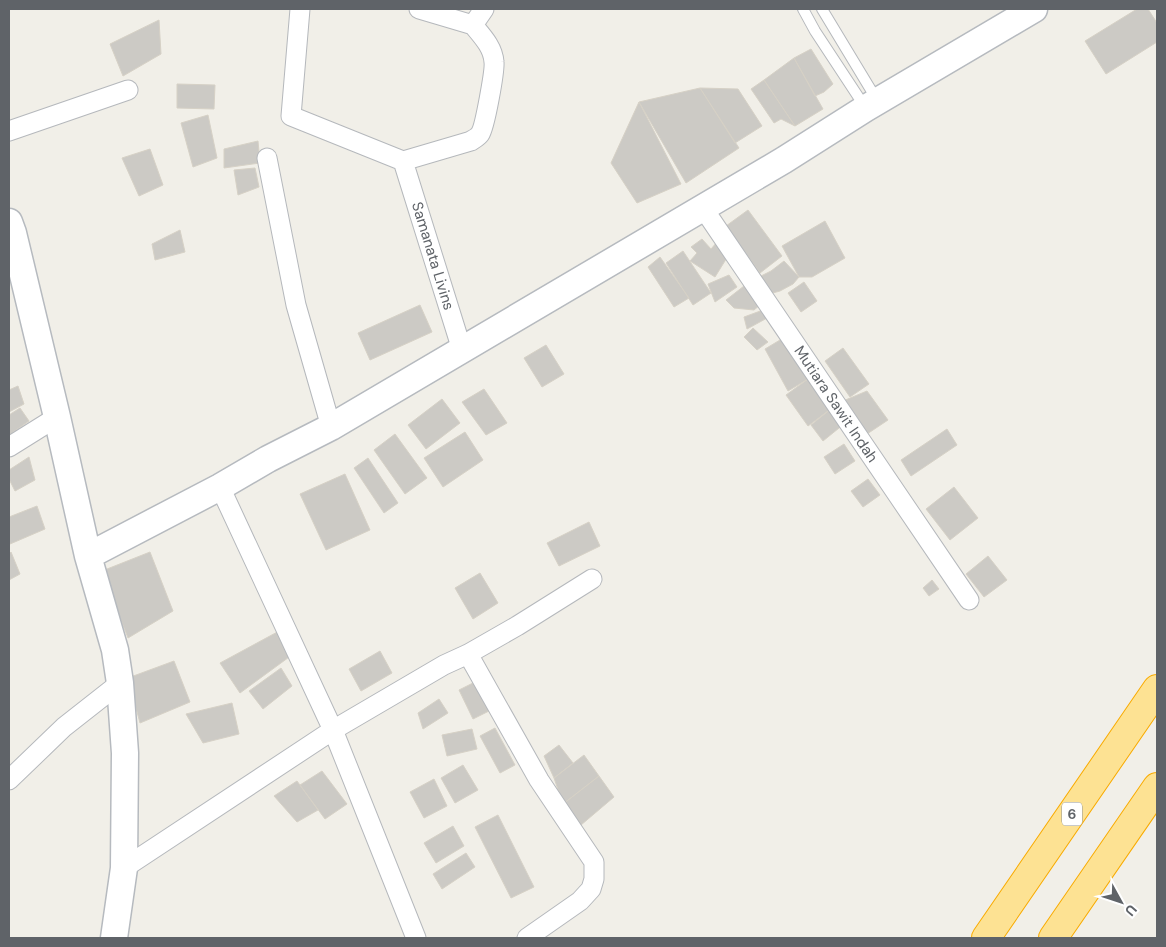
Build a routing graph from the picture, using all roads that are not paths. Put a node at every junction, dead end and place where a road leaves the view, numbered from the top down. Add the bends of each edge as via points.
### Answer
1 (300, 9) edge
2 (419, 9) edge
3 (484, 9) edge
4 (803, 9) edge
5 (822, 9) edge
6 (1034, 9) edge
7 (473, 25) junction
8 (128, 90) dead end
9 (872, 105) junction
10 (9, 130) edge
11 (267, 158) dead end
12 (403, 161) junction
13 (703, 208) junction
14 (9, 222) edge
15 (462, 350) junction
16 (57, 417) junction
17 (331, 427) junction
18 (9, 447) edge
19 (220, 486) junction
20 (88, 556) junction
21 (592, 579) dead end
22 (969, 600) dead end
23 (468, 654) junction
24 (120, 683) junction
25 (1157, 689) edge
26 (334, 730) junction
27 (9, 780) edge
28 (1157, 787) edge
29 (124, 868) junction
30 (114, 938) edge
31 (416, 938) edge
32 (527, 938) edge
33 (986, 938) edge
34 (1053, 938) edge

1 - 12 street via 291,116
2 - 7 street
3 - 7 street
4 - 9 lane via 815,31
5 - 9 lane
6 - 9 street
7 - 12 street via 492,51 494,63 480,135 471,141
8 - 10 street
9 - 13 street
11 - 17 street via 296,305
12 - 15 street, Samanata Livins
13 - 15 street
13 - 22 street, Mutiara Sawit Indah
14 - 16 street
15 - 17 street
16 - 18 street
16 - 20 street
17 - 19 street
19 - 20 street
19 - 26 street
20 - 24 street via 115,650
21 - 23 street
23 - 26 street
23 - 32 street via 539,780 594,862 591,889 580,901
24 - 27 street via 64,728
24 - 29 street via 125,753
25 - 33 highway, 6
26 - 29 street
26 - 31 street
28 - 34 highway
29 - 30 street

